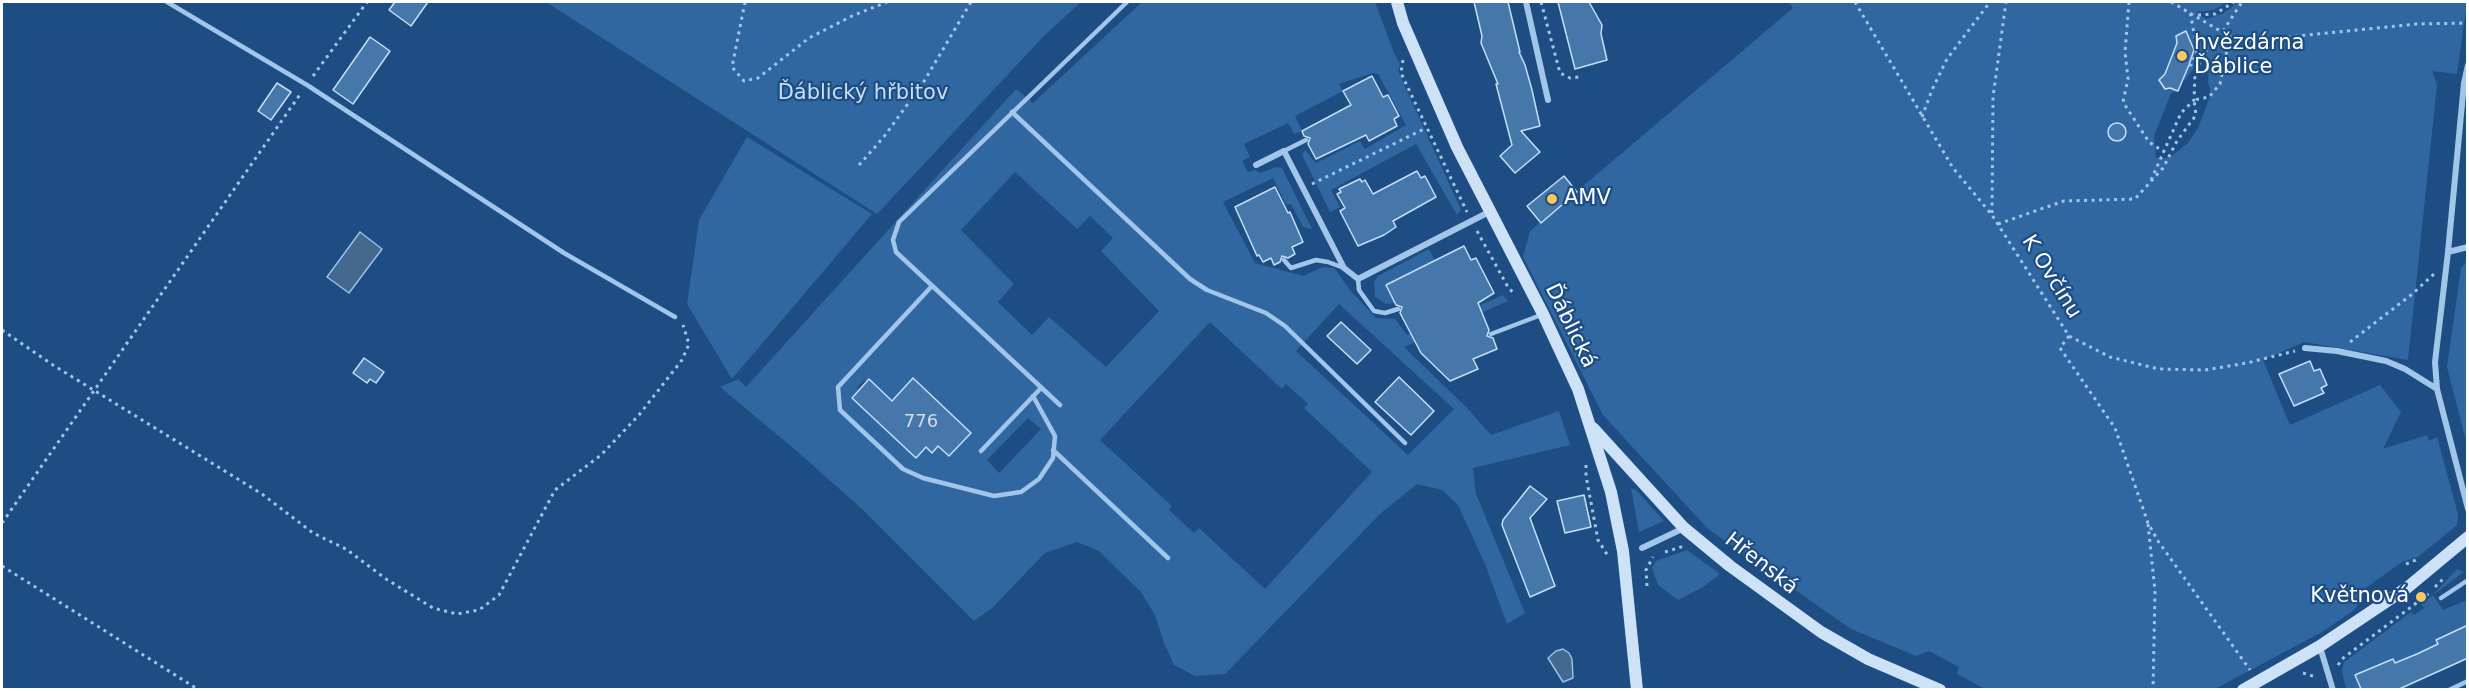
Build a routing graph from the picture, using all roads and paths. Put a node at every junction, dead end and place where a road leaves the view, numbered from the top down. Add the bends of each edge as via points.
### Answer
1 (167, 2) edge
2 (367, 2) edge
3 (745, 2) edge
4 (887, 2) edge
5 (970, 2) edge
6 (1127, 2) edge
7 (1397, 2) edge
8 (1526, 2) edge
9 (1541, 2) edge
10 (1856, 2) edge
11 (1990, 2) edge
12 (2006, 2) edge
13 (2129, 2) edge
14 (2171, 2) edge
15 (2234, 2) edge
16 (2242, 2) edge
17 (2190, 11) junction
18 (2196, 15) junction
19 (2468, 23) edge
20 (2223, 32) junction
21 (2230, 36) junction
22 (2196, 47) junction
23 (1399, 50) dead end
24 (2188, 65) dead end
25 (2468, 65) edge
26 (1579, 76) dead end
27 (2466, 82) edge
28 (307, 85) junction
29 (1548, 100) dead end
30 (2194, 100) junction
31 (1012, 112) junction
32 (1922, 117) junction
33 (1426, 128) junction
34 (1306, 140) dead end
35 (1284, 151) junction
36 (2164, 152) junction
37 (859, 165) dead end
38 (1256, 165) dead end
39 (2148, 187) junction
40 (1302, 189) junction
41 (1490, 212) junction
42 (1992, 215) junction
43 (1472, 222) junction
44 (1998, 224) junction
45 (2468, 247) edge
46 (2448, 252) junction
47 (1284, 260) dead end
48 (2447, 261) junction
49 (1344, 268) junction
50 (1358, 279) junction
51 (932, 286) junction
52 (1519, 296) dead end
53 (1398, 309) dead end
54 (1543, 314) junction
55 (675, 317) joint
56 (2, 330) edge
57 (1491, 334) dead end
58 (2069, 336) junction
59 (2305, 348) joint
60 (2337, 351) junction
61 (1041, 388) junction
62 (92, 389) junction
63 (2437, 389) junction
64 (1033, 396) junction
65 (1060, 405) dead end
66 (1590, 425) junction
67 (1405, 442) dead end
68 (1053, 450) junction
69 (981, 451) dead end
70 (1586, 454) dead end
71 (2468, 509) edge
72 (2, 523) edge
73 (2148, 523) junction
74 (1684, 528) junction
75 (2468, 537) edge
76 (1642, 548) dead end
77 (1168, 558) dead end
78 (1611, 561) dead end
79 (2, 566) edge
80 (2452, 569) dead end
81 (2468, 580) edge
82 (2441, 598) dead end
83 (2320, 646) junction
84 (2338, 665) dead end
85 (2468, 681) edge
86 (2258, 682) junction
87 (199, 690) edge
88 (1637, 690) edge
89 (1940, 690) edge
90 (2152, 690) edge
91 (2243, 690) edge
92 (2333, 690) edge
93 (2449, 690) edge

1 - 28 lane
2 - 28 path
3 - 4 path via 732,67 744,81 758,78 809,38
5 - 37 path via 923,83
6 - 31 lane
7 - 41 main road, Ďáblická via 1457,147
8 - 29 street
9 - 26 path via 1560,73 1570,78
10 - 32 path, K Ovčínu
11 - 32 path via 1947,59
12 - 42 path via 1993,97
13 - 36 path via 2125,52 2128,79 2123,102 2149,142
14 - 17 path
15 - 18 path via 2215,14
16 - 20 path
17 - 18 path
17 - 22 path
18 - 20 path
19 - 21 path via 2416,24 2239,42
20 - 21 path
21 - 22 path
21 - 30 path via 2205,51 2195,74
21 - 30 path via 2220,84 2209,97
22 - 24 path
23 - 33 path via 1403,60 1401,73
25 - 27 street
27 - 46 street
28 - 55 lane via 564,253
28 - 62 path
30 - 36 path via 2181,113
30 - 39 path via 2196,115
31 - 51 lane via 899,222 893,240 896,252
31 - 67 lane via 1190,279 1207,290 1266,313 1285,326
32 - 42 path, K Ovčínu via 1953,168
33 - 40 path
33 - 43 path
34 - 35 lane
35 - 38 street
35 - 40 street
36 - 39 path
39 - 44 path via 2135,199 2064,201
40 - 49 street
41 - 43 street
41 - 54 main road, Ďáblická
42 - 44 path, K Ovčínu
43 - 50 street
43 - 52 path via 1509,289
44 - 58 path, K Ovčínu
45 - 46 street
46 - 48 street
47 - 49 lane via 1291,268 1316,260
48 - 60 path via 2411,295
48 - 63 street via 2435,362
49 - 50 street
50 - 53 lane via 1359,290 1374,311
51 - 61 lane
51 - 68 lane via 838,387 840,410 903,469 994,496 1021,492 1039,479 1053,458
54 - 57 lane
54 - 66 main road, Ďáblická
55 - 62 path via 685,327 689,344 682,360 601,455 555,490 499,595 479,610 457,614 433,608 262,494
56 - 62 path
58 - 59 path, K Ovčínu via 2110,357 2159,369 2205,370
58 - 73 path via 2060,348 2115,428
59 - 60 street
60 - 63 street via 2386,361
61 - 64 lane
61 - 65 lane
62 - 72 path
63 - 71 street
64 - 68 lane via 1055,436
64 - 69 lane
66 - 74 main road, Hřenská
66 - 88 main road, Ďáblická via 1611,492 1623,551
68 - 77 lane
70 - 78 path via 1586,476 1598,540
73 - 86 path
73 - 90 path via 2155,591
74 - 76 street
74 - 89 main road, Hřenská via 1821,632 1868,659
75 - 83 main road via 2408,587
79 - 87 path
80 - 84 path via 2424,599 2342,658
81 - 82 lane
83 - 86 main road
83 - 92 street
85 - 93 lane
86 - 91 main road

